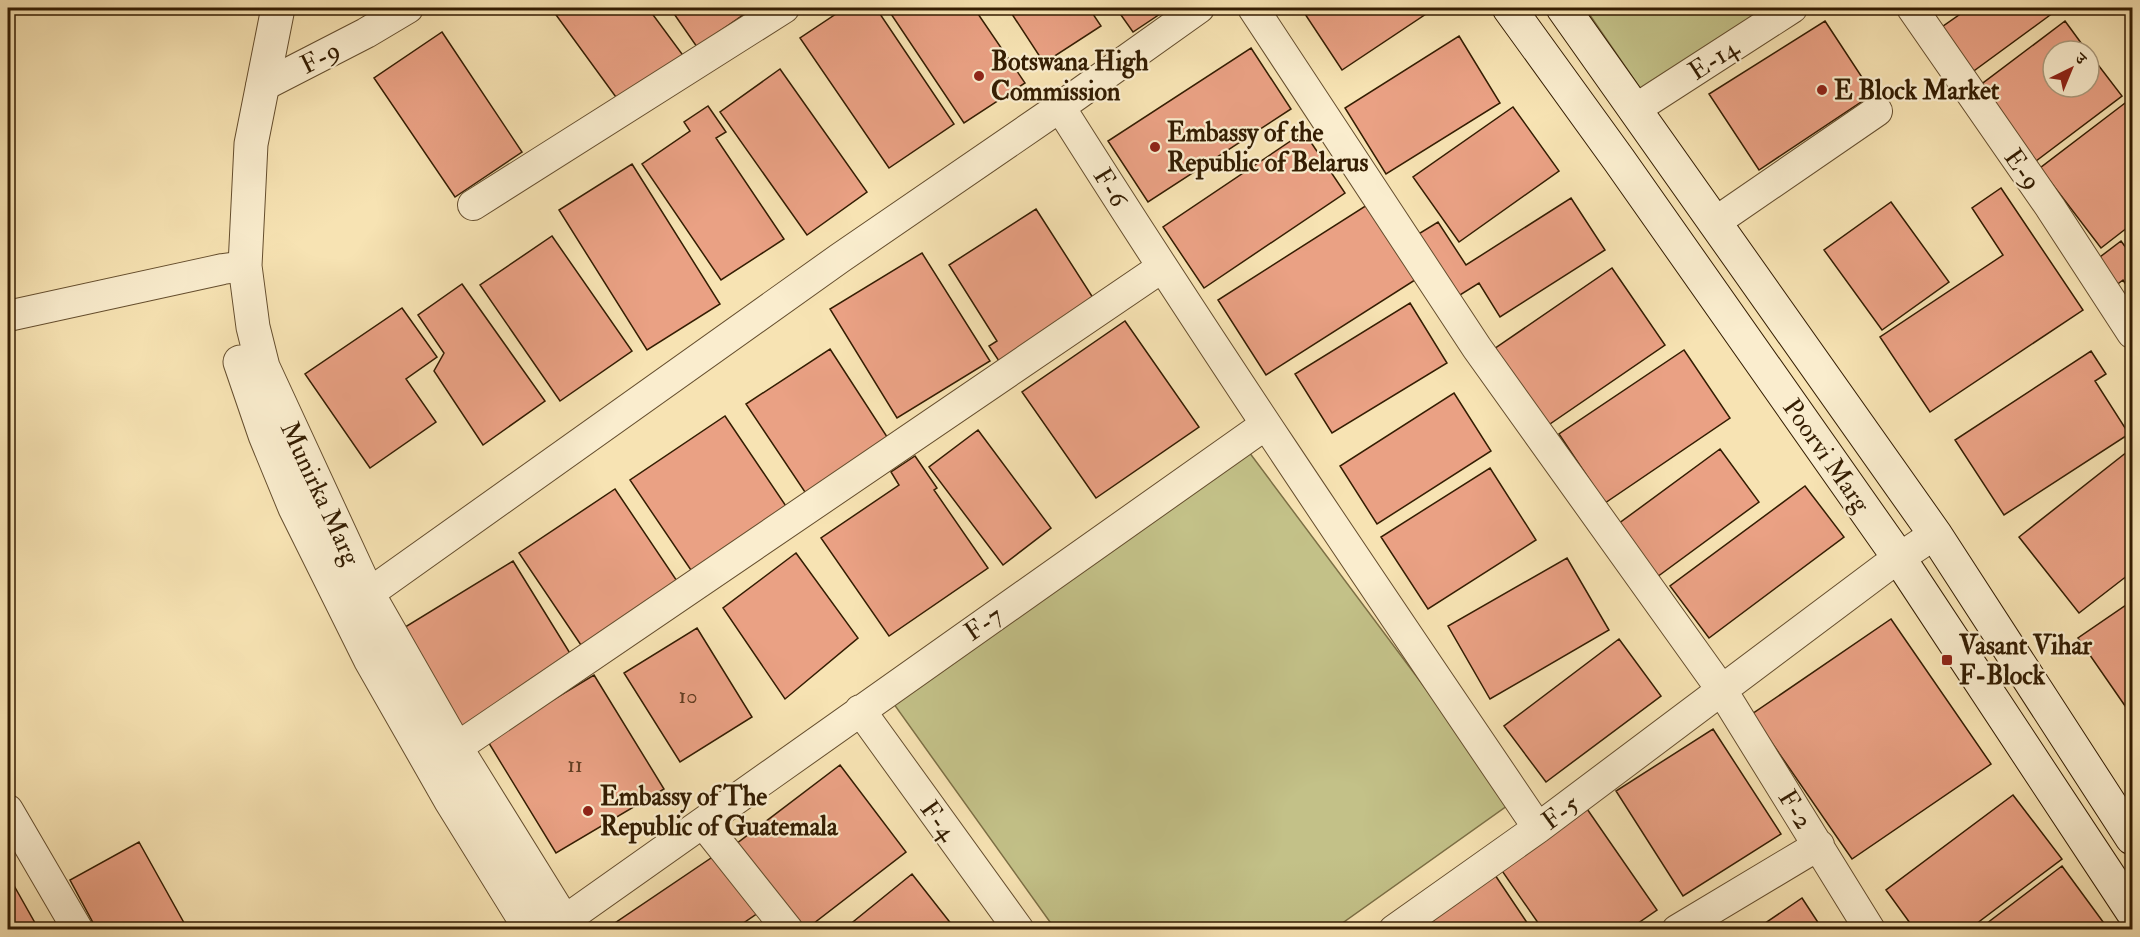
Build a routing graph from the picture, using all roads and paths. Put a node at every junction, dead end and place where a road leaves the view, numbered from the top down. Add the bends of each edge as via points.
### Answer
1 (264, 8) edge
2 (278, 8) edge
3 (408, 8) edge
4 (784, 8) edge
5 (1199, 8) edge
6 (1253, 8) edge
7 (1509, 8) edge
8 (1563, 8) edge
9 (1792, 8) edge
10 (1912, 8) edge
11 (261, 87) junction
12 (1060, 107) junction
13 (1634, 110) junction
14 (1877, 111) dead end
15 (473, 205) dead end
16 (1714, 223) junction
17 (234, 267) junction
18 (1161, 267) junction
19 (8, 316) edge
20 (2133, 333) edge
21 (1265, 425) junction
22 (1935, 534) junction
23 (1899, 558) junction
24 (368, 594) junction
25 (1721, 689) junction
26 (860, 710) junction
27 (456, 748) junction
28 (8, 810) edge
29 (703, 823) junction
30 (1538, 828) junction
31 (2133, 838) edge
32 (1819, 845) junction
33 (2133, 911) edge
34 (561, 926) edge
35 (78, 930) edge
36 (531, 930) edge
37 (788, 930) edge
38 (1019, 930) edge
39 (1394, 930) edge
40 (1677, 930) edge
41 (1870, 930) edge

1 - 17 main road, Munirka Marg via 242,101
2 - 11 main road, Munirka Marg
3 - 11 street, F-9
4 - 15 street
5 - 12 street
6 - 25 street, F-2 via 1477,348
7 - 23 main road, Poorvi Marg
8 - 13 main road, Poorvi Marg
9 - 13 street, E-14
10 - 20 street, E-9
11 - 17 main road, Munirka Marg
12 - 18 street, F-6
12 - 24 street via 840,258
13 - 16 main road, Poorvi Marg
14 - 16 street
16 - 22 main road, Poorvi Marg
17 - 19 street
17 - 24 main road, Munirka Marg via 263,367
17 - 36 main road, Munirka Marg via 228,307 241,366 295,508 370,659
18 - 21 street, F-6
18 - 27 street
21 - 26 street, F-7
21 - 30 street, F-6
22 - 23 street, F-5
22 - 31 main road, Poorvi Marg
23 - 25 street, F-5
23 - 33 main road, Poorvi Marg
24 - 27 main road, Munirka Marg
25 - 30 street, F-5
25 - 32 street, F-2
26 - 29 street, F-7
26 - 38 street, F-4
27 - 34 main road, Munirka Marg
28 - 35 street
29 - 34 street, F-7
29 - 37 street
30 - 39 street, F-5
32 - 40 street
32 - 41 street, F-2

